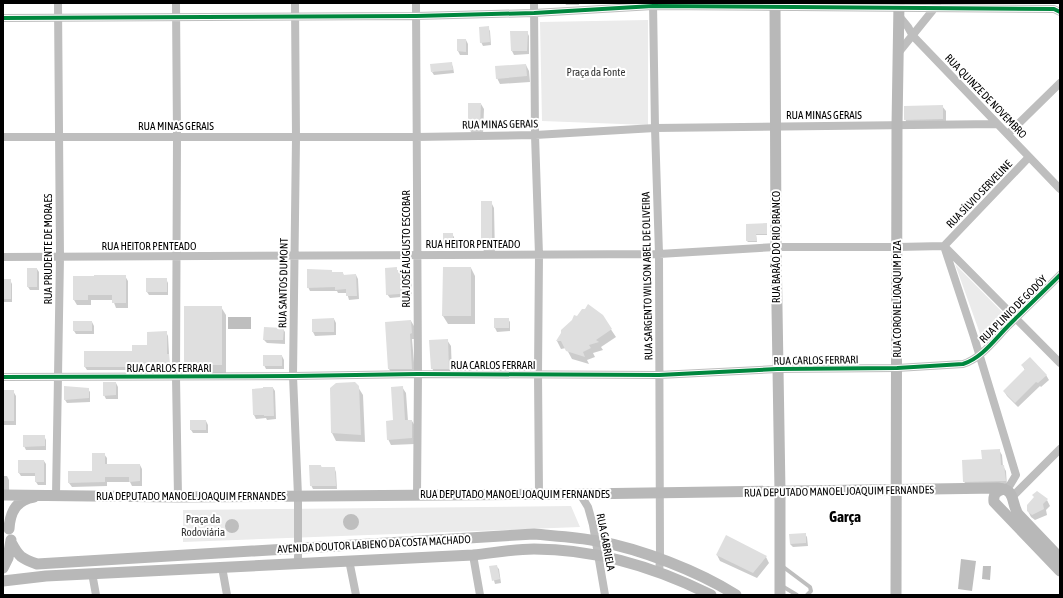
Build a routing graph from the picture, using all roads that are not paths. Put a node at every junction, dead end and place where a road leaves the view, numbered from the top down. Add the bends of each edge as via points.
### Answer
1 (58, 3) edge
2 (176, 3) edge
3 (295, 3) edge
4 (416, 3) edge
5 (534, 3) edge
6 (653, 5) edge
7 (775, 5) edge
8 (937, 5) edge
9 (899, 9) edge
10 (1060, 12) edge
11 (534, 13) junction
12 (416, 16) junction
13 (59, 17) junction
14 (295, 17) junction
15 (3, 18) edge
16 (176, 18) junction
17 (912, 36) junction
18 (899, 52) junction
19 (1060, 82) edge
20 (997, 124) junction
21 (775, 126) junction
22 (897, 126) junction
23 (655, 128) junction
24 (1008, 134) junction
25 (535, 135) junction
26 (3, 137) edge
27 (58, 137) junction
28 (416, 137) junction
29 (177, 138) junction
30 (296, 138) junction
31 (1029, 157) junction
32 (1060, 189) edge
33 (944, 246) junction
34 (776, 247) junction
35 (897, 248) junction
36 (659, 254) junction
37 (417, 255) junction
38 (539, 255) junction
39 (177, 256) junction
40 (295, 256) junction
41 (3, 257) edge
42 (60, 257) junction
43 (1060, 276) edge
44 (1016, 318) junction
45 (980, 356) junction
46 (1060, 363) edge
47 (897, 368) junction
48 (777, 369) junction
49 (418, 374) junction
50 (538, 374) junction
51 (659, 375) junction
52 (293, 376) junction
53 (3, 377) edge
54 (58, 377) junction
55 (176, 377) junction
56 (1060, 449) edge
57 (1016, 475) junction
58 (1030, 479) junction
59 (897, 490) junction
60 (780, 491) junction
61 (660, 493) junction
62 (1008, 493) junction
63 (539, 494) junction
64 (580, 494) junction
65 (3, 495) edge
66 (53, 495) junction
67 (417, 495) junction
68 (178, 496) junction
69 (298, 496) junction
70 (3, 514) edge
71 (9, 528) junction
72 (596, 541) junction
73 (11, 542) junction
74 (298, 548) junction
75 (473, 555) junction
76 (598, 556) junction
77 (1060, 558) edge
78 (660, 559) junction
79 (349, 560) junction
80 (298, 563) junction
81 (780, 565) junction
82 (222, 567) junction
83 (3, 568) edge
84 (1060, 571) edge
85 (92, 573) junction
86 (659, 573) junction
87 (3, 581) edge
88 (780, 590) edge
89 (96, 595) edge
90 (227, 595) edge
91 (356, 595) edge
92 (480, 595) edge
93 (605, 595) edge
94 (711, 595) edge
95 (736, 595) edge
96 (797, 595) edge
97 (807, 595) edge
98 (896, 595) edge

1 - 13 street, RUA PRUDENTE DE MORAES
2 - 16 street
3 - 14 street, RUA SANTOS DUMONT
4 - 12 street, RUA JOSÉ AUGUSTO ESCOBAR
5 - 11 street
6 - 7 street
6 - 11 street
6 - 23 street, RUA SARGENTO WILSON ABEL DE OLIVEIRA
7 - 9 street
7 - 21 main road, RUA BARÃO DO RIO BRANCO
8 - 9 street
8 - 10 street via 1054,9
8 - 17 street
9 - 17 street, RUA QUINZE DE NOVEMBRO
9 - 18 main road, RUA CORONEL JOAQUIM PIZA
11 - 12 street
11 - 25 street
12 - 14 street
12 - 28 street, RUA JOSÉ AUGUSTO ESCOBAR
13 - 15 street
13 - 16 street
13 - 27 street, RUA PRUDENTE DE MORAES
14 - 16 street
14 - 30 street, RUA SANTOS DUMONT
16 - 29 street
17 - 18 street
17 - 20 street, RUA QUINZE DE NOVEMBRO
18 - 22 main road, RUA CORONEL JOAQUIM PIZA
19 - 24 street
20 - 22 street, RUA MINAS GERAIS
20 - 24 street, RUA QUINZE DE NOVEMBRO
21 - 22 street, RUA MINAS GERAIS
21 - 23 street, RUA MINAS GERAIS
21 - 34 main road, RUA BARÃO DO RIO BRANCO
22 - 35 main road, RUA CORONEL JOAQUIM PIZA
23 - 25 street, RUA MINAS GERAIS
23 - 36 street, RUA SARGENTO WILSON ABEL DE OLIVEIRA
24 - 31 street, RUA QUINZE DE NOVEMBRO
25 - 28 street, RUA MINAS GERAIS
25 - 38 street
26 - 27 street, RUA MINAS GERAIS
27 - 29 street, RUA MINAS GERAIS
27 - 42 street, RUA PRUDENTE DE MORAES
28 - 30 street, RUA MINAS GERAIS
28 - 37 street, RUA JOSÉ AUGUSTO ESCOBAR
29 - 30 street, RUA MINAS GERAIS
29 - 39 street
30 - 40 street, RUA SANTOS DUMONT
31 - 32 street, RUA QUINZE DE NOVEMBRO
31 - 33 street, RUA SÍLVIO SERVELINE
33 - 35 street, RUA HEITOR PENTEADO
33 - 44 street
33 - 45 street
34 - 35 street, RUA HEITOR PENTEADO
34 - 36 street, RUA HEITOR PENTEADO
34 - 48 main road, RUA BARÃO DO RIO BRANCO
35 - 47 main road, RUA CORONEL JOAQUIM PIZA
36 - 38 street, RUA HEITOR PENTEADO
36 - 51 street, RUA SARGENTO WILSON ABEL DE OLIVEIRA
37 - 38 street, RUA HEITOR PENTEADO
37 - 40 street, RUA HEITOR PENTEADO
37 - 49 street, RUA JOSÉ AUGUSTO ESCOBAR
38 - 50 street
39 - 40 street, RUA HEITOR PENTEADO
39 - 42 street, RUA HEITOR PENTEADO
39 - 55 street
40 - 52 street, RUA SANTOS DUMONT
41 - 42 street, RUA HEITOR PENTEADO
42 - 54 street, RUA PRUDENTE DE MORAES
43 - 44 street, RUA PLINIO DE GODÓY
44 - 45 street, RUA PLINIO DE GODÓY
44 - 46 street
45 - 47 street, RUA CARLOS FERRARI via 963,364
45 - 57 street
47 - 48 street, RUA CARLOS FERRARI
47 - 59 main road, RUA CORONEL JOAQUIM PIZA
48 - 51 street, RUA CARLOS FERRARI
48 - 60 main road, RUA BARÃO DO RIO BRANCO
49 - 50 street, RUA CARLOS FERRARI
49 - 52 street, RUA CARLOS FERRARI
49 - 67 street, RUA JOSÉ AUGUSTO ESCOBAR
50 - 51 street, RUA CARLOS FERRARI
50 - 63 street
51 - 61 street, RUA SARGENTO WILSON ABEL DE OLIVEIRA
52 - 55 street, RUA CARLOS FERRARI
52 - 69 street, RUA SANTOS DUMONT
53 - 54 street, RUA CARLOS FERRARI
54 - 55 street, RUA CARLOS FERRARI
54 - 66 street, RUA PRUDENTE DE MORAES
55 - 68 street
56 - 58 street
57 - 58 street
57 - 62 street
58 - 62 street
59 - 60 main road, RUA DEPUTADO MANOEL JOAQUIM FERNANDES
59 - 62 main road, RUA DEPUTADO MANOEL JOAQUIM FERNANDES via 979,489
59 - 98 main road, RUA CORONEL JOAQUIM PIZA
60 - 61 main road, RUA DEPUTADO MANOEL JOAQUIM FERNANDES
60 - 81 main road, RUA BARÃO DO RIO BRANCO
61 - 64 main road, RUA DEPUTADO MANOEL JOAQUIM FERNANDES
61 - 78 street, RUA SARGENTO WILSON ABEL DE OLIVEIRA
62 - 77 main road via 1018,514
62 - 84 main road via 996,492 994,502
63 - 64 main road, RUA DEPUTADO MANOEL JOAQUIM FERNANDES
63 - 67 main road, RUA DEPUTADO MANOEL JOAQUIM FERNANDES
64 - 72 street, RUA GABRIELA via 588,508
65 - 66 main road, RUA DEPUTADO MANOEL JOAQUIM FERNANDES
66 - 68 main road, RUA DEPUTADO MANOEL JOAQUIM FERNANDES
66 - 71 main road, RUA DEPUTADO MANOEL JOAQUIM FERNANDES via 31,498 19,503 10,518
67 - 69 main road, RUA DEPUTADO MANOEL JOAQUIM FERNANDES
68 - 69 main road, RUA DEPUTADO MANOEL JOAQUIM FERNANDES
69 - 74 street, RUA SANTOS DUMONT
70 - 71 main road
71 - 73 main road
72 - 74 main road, AVENIDA DOUTOR LABIENO DA COSTA MACHADO via 534,534
72 - 76 street, RUA GABRIELA
72 - 78 main road, AVENIDA DOUTOR LABIENO DA COSTA MACHADO
73 - 74 main road, AVENIDA DOUTOR LABIENO DA COSTA MACHADO via 22,559 37,564
73 - 83 main road
74 - 80 street, RUA SANTOS DUMONT
75 - 76 main road, AVENIDA DOUTOR LABIENO DA COSTA MACHADO via 534,549
75 - 79 main road, AVENIDA DOUTOR LABIENO DA COSTA MACHADO
75 - 92 street
76 - 86 main road, AVENIDA DOUTOR LABIENO DA COSTA MACHADO
76 - 93 street, RUA GABRIELA
78 - 86 street, RUA SARGENTO WILSON ABEL DE OLIVEIRA
78 - 95 main road, AVENIDA DOUTOR LABIENO DA COSTA MACHADO
79 - 80 main road, AVENIDA DOUTOR LABIENO DA COSTA MACHADO
79 - 91 street
80 - 82 main road, AVENIDA DOUTOR LABIENO DA COSTA MACHADO
81 - 88 main road, RUA BARÃO DO RIO BRANCO
81 - 97 lane via 810,587
82 - 85 main road, AVENIDA DOUTOR LABIENO DA COSTA MACHADO
82 - 90 street
85 - 87 main road, AVENIDA DOUTOR LABIENO DA COSTA MACHADO
85 - 89 street
86 - 94 main road, AVENIDA DOUTOR LABIENO DA COSTA MACHADO
88 - 96 lane

